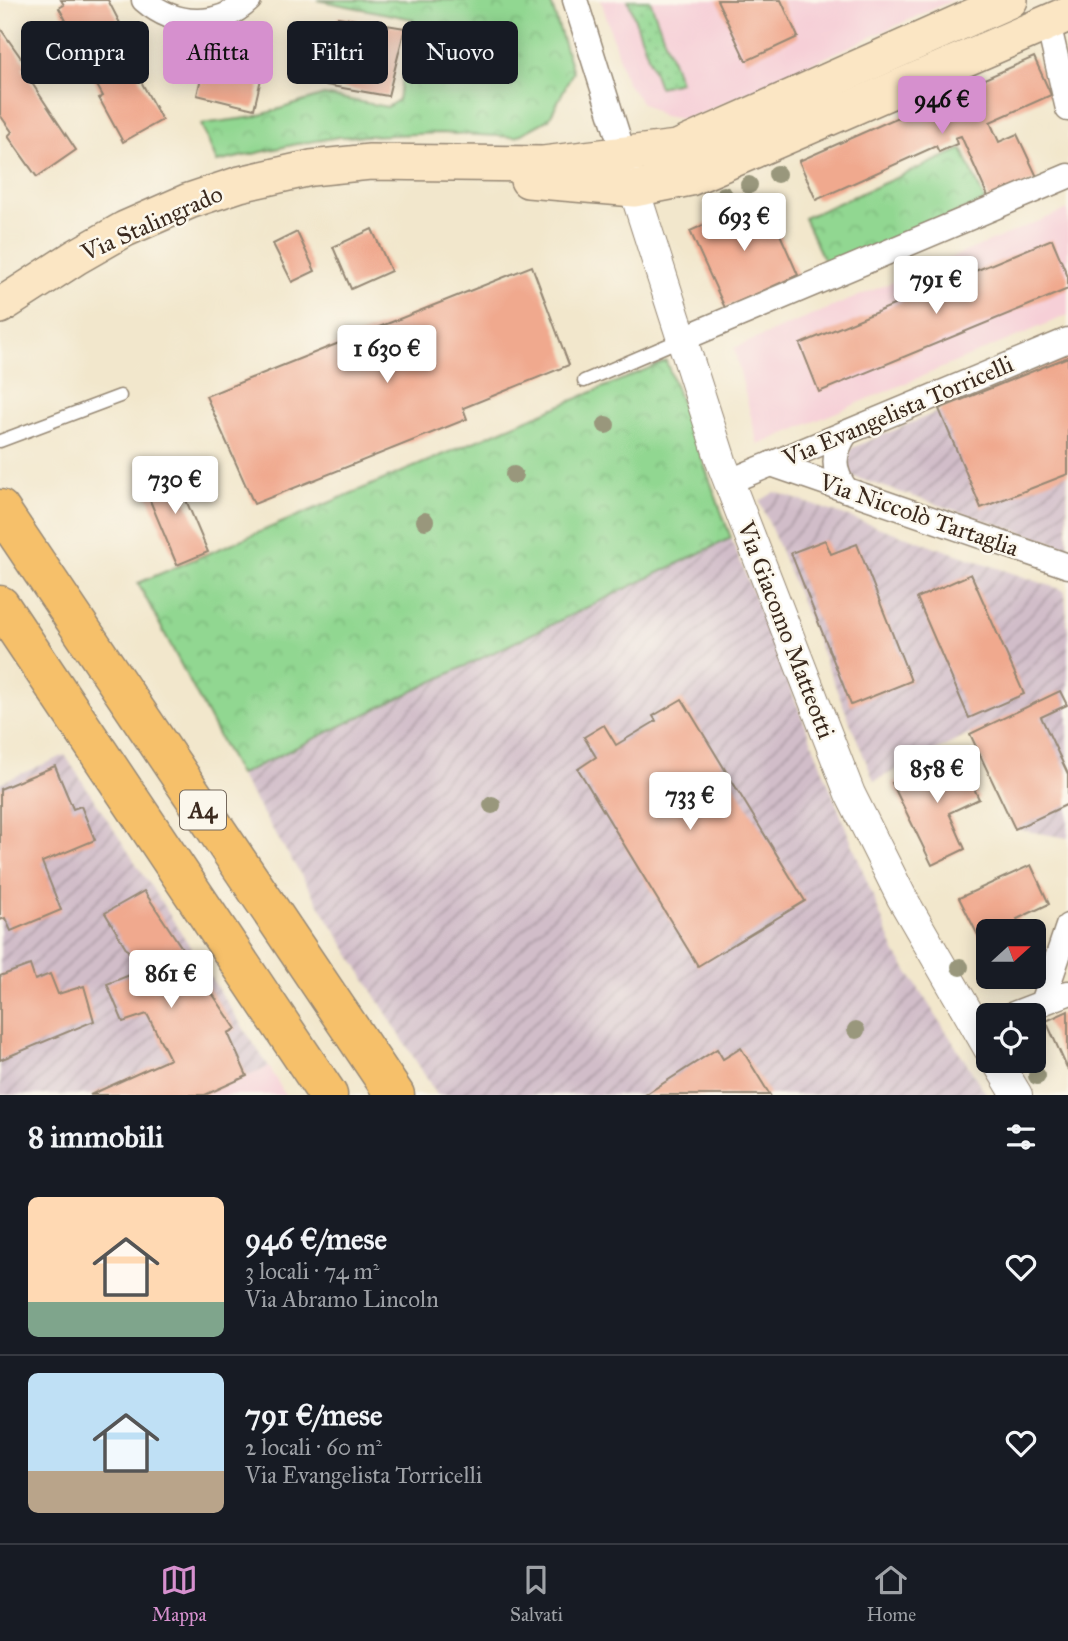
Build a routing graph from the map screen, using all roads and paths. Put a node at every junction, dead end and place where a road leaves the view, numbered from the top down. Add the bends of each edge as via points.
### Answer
1 (144, 0) edge
2 (249, 0) edge
3 (575, 0) edge
4 (1010, 0) edge
5 (1058, 19) edge
6 (1068, 109) edge
7 (624, 153) junction
8 (482, 165) junction
9 (1068, 176) edge
10 (634, 189) junction
11 (0, 306) edge
12 (682, 339) junction
13 (1068, 340) edge
14 (584, 381) dead end
15 (120, 396) dead end
16 (846, 433) junction
17 (0, 441) edge
18 (771, 464) junction
19 (729, 482) junction
20 (846, 490) junction
21 (0, 509) edge
22 (1068, 566) edge
23 (0, 605) edge
24 (1068, 926) edge
25 (1068, 993) edge
26 (1042, 1003) joint
27 (976, 1021) edge
28 (1004, 1073) edge
29 (328, 1095) edge
30 (395, 1095) edge
31 (1017, 1095) edge

1 - 2 street via 165,15 200,22 229,15
3 - 7 street
4 - 7 main road, Via Stalingrado via 701,139 677,148
5 - 6 street
5 - 10 main road, Via Stalingrado via 690,178
7 - 8 main road, Via Stalingrado via 543,164
7 - 10 street
8 - 10 main road, Via Stalingrado via 508,177
8 - 11 main road, Via Stalingrado via 370,162 311,168 240,184 125,229
9 - 12 street
10 - 12 street, Via Giacomo Matteotti
12 - 14 lane
12 - 19 street, Via Giacomo Matteotti
13 - 16 street, Via Evangelista Torricelli
15 - 17 lane
16 - 18 street, Via Evangelista Torricelli
16 - 20 street via 835,460 837,477
18 - 19 street, Via Evangelista Torricelli
18 - 20 street, Via Niccolò Tartaglia
19 - 27 street, Via Giacomo Matteotti via 850,794 902,898
20 - 22 street, Via Niccolò Tartaglia
21 - 30 highway, A4
23 - 29 highway, A4
24 - 26 street
25 - 26 street
28 - 31 street

